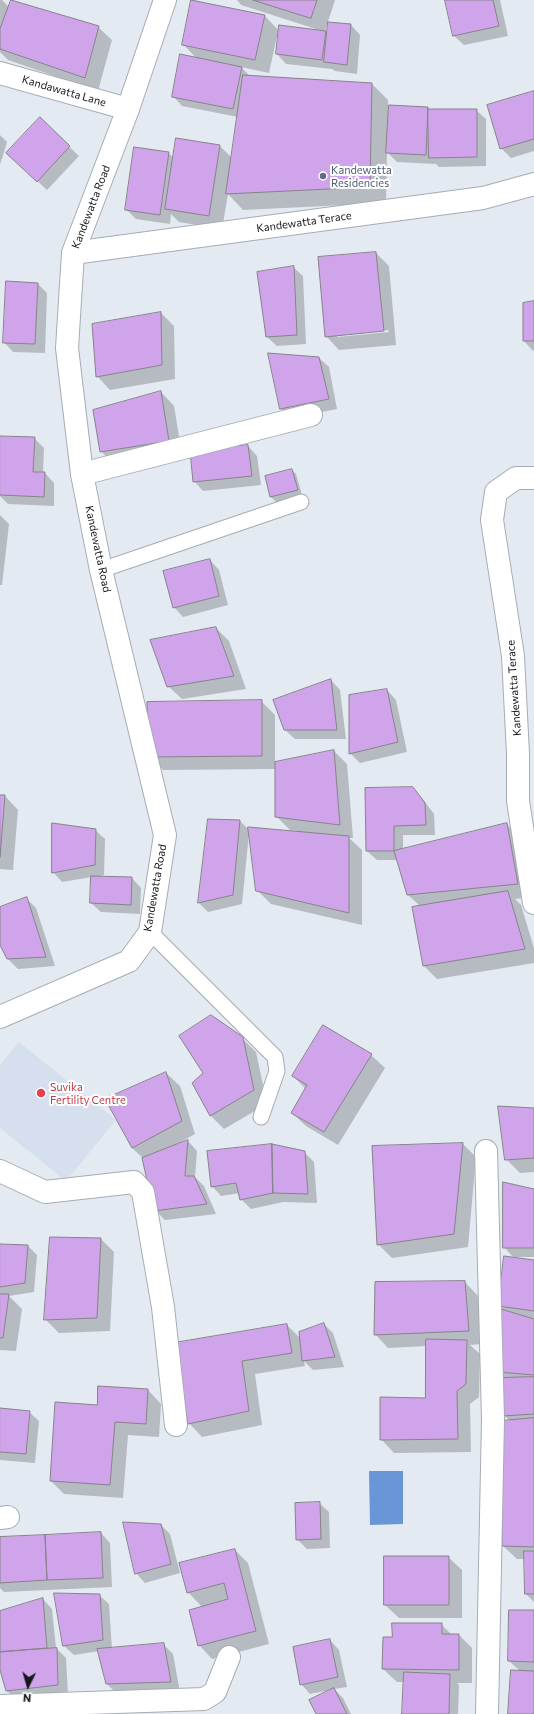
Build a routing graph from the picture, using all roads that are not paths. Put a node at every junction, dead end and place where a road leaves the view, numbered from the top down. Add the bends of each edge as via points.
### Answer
1 (165, 0) edge
2 (0, 73) edge
3 (128, 109) junction
4 (534, 184) edge
5 (74, 254) junction
6 (311, 415) dead end
7 (82, 474) junction
8 (534, 478) edge
9 (302, 502) dead end
10 (101, 570) junction
11 (534, 903) edge
12 (150, 932) junction
13 (0, 1017) edge
14 (261, 1117) dead end
15 (486, 1151) dead end
16 (0, 1171) edge
17 (176, 1425) dead end
18 (229, 1657) dead end
19 (0, 1706) edge
20 (488, 1714) edge

1 - 3 street, Kandewatta Road
2 - 3 street, Kandawatta Lane
3 - 5 street, Kandewatta Road
4 - 5 street, Kandewatta Terace via 483,198
5 - 7 street, Kandewatta Road via 67,348
6 - 7 street
7 - 10 street, Kandewatta Road
8 - 11 street, Kandewatta Terace via 516,478 496,492 492,520 513,656 518,801
9 - 10 lane
10 - 12 street, Kandewatta Road via 165,835
12 - 13 street, Kandewatta Road via 129,961
12 - 14 lane via 275,1057 277,1070
15 - 20 street via 493,1419
16 - 17 street via 45,1192 134,1182 143,1192 163,1307
18 - 19 street via 215,1692 204,1699

